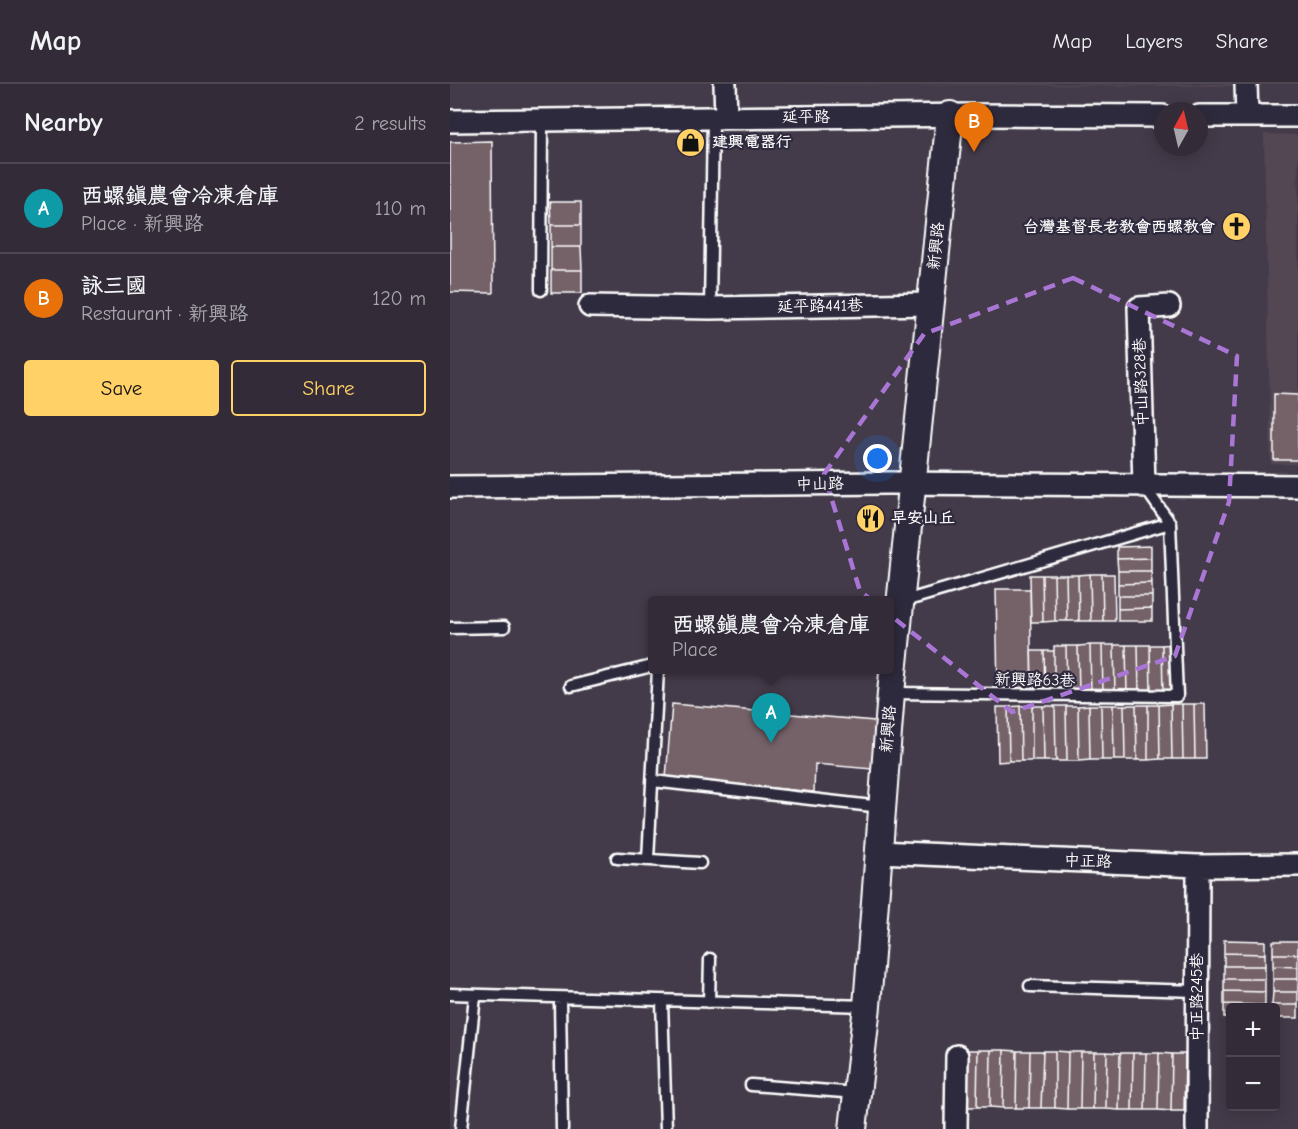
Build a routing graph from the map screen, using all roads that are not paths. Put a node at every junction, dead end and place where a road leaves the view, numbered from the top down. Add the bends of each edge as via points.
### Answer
1 (725, 84) edge
2 (1246, 84) edge
3 (951, 116) junction
4 (1154, 116) edge
5 (1208, 116) edge
6 (1246, 116) junction
7 (1298, 116) edge
8 (720, 118) junction
9 (542, 120) junction
10 (450, 121) edge
11 (541, 290) dead end
12 (930, 304) junction
13 (590, 306) dead end
14 (1169, 306) dead end
15 (710, 308) junction
16 (913, 483) junction
17 (1144, 486) junction
18 (1298, 486) edge
19 (450, 487) edge
20 (1170, 523) junction
21 (895, 604) edge
22 (894, 626) edge
23 (504, 627) dead end
24 (450, 628) edge
25 (648, 667) edge
26 (658, 674) edge
27 (892, 674) edge
28 (571, 686) dead end
29 (891, 693) junction
30 (653, 781) junction
31 (881, 807) junction
32 (878, 852) junction
33 (616, 858) dead end
34 (648, 860) junction
35 (700, 863) dead end
36 (1298, 865) edge
37 (1198, 866) junction
38 (710, 959) dead end
39 (1030, 986) dead end
40 (1197, 990) junction
41 (450, 994) edge
42 (475, 996) junction
43 (560, 999) junction
44 (662, 1002) junction
45 (709, 1002) junction
46 (867, 1006) junction
47 (957, 1056) dead end
48 (751, 1085) dead end
49 (857, 1093) junction
50 (461, 1129) edge
51 (562, 1129) edge
52 (666, 1129) edge
53 (853, 1129) edge
54 (956, 1129) edge
55 (1197, 1129) edge

1 - 8 street
2 - 6 street
3 - 4 street, 延平路
3 - 8 street, 延平路
3 - 12 street, 新興路
5 - 6 street
6 - 7 street
8 - 9 street, 延平路
8 - 15 lane
9 - 10 street, 延平路
9 - 11 lane
12 - 15 street, 延平路441巷
12 - 16 street, 新興路
13 - 15 street, 延平路441巷
14 - 17 street, 中山路328巷 via 1139,308
16 - 17 street, 中山路
16 - 19 street, 中山路
16 - 21 street, 新興路
17 - 18 street, 中山路
17 - 20 lane
20 - 21 lane
20 - 29 lane, 新興路63巷 via 1178,696
21 - 22 street, 新興路
23 - 24 lane
25 - 28 lane
26 - 30 lane
27 - 29 street, 新興路
29 - 31 street, 新興路
30 - 31 lane
30 - 34 lane
31 - 32 street, 新興路
32 - 37 street, 中正路
32 - 46 street, 新興路
33 - 34 lane
34 - 35 lane
36 - 37 street, 中正路
37 - 40 street, 中正路245巷
38 - 45 lane
39 - 40 lane
40 - 55 street, 中正路245巷
41 - 42 lane
42 - 43 lane
42 - 50 lane
43 - 44 lane
43 - 51 lane
44 - 45 lane
44 - 52 lane
45 - 46 lane
46 - 49 street, 新興路
47 - 54 street
48 - 49 lane
49 - 53 street, 新興路

